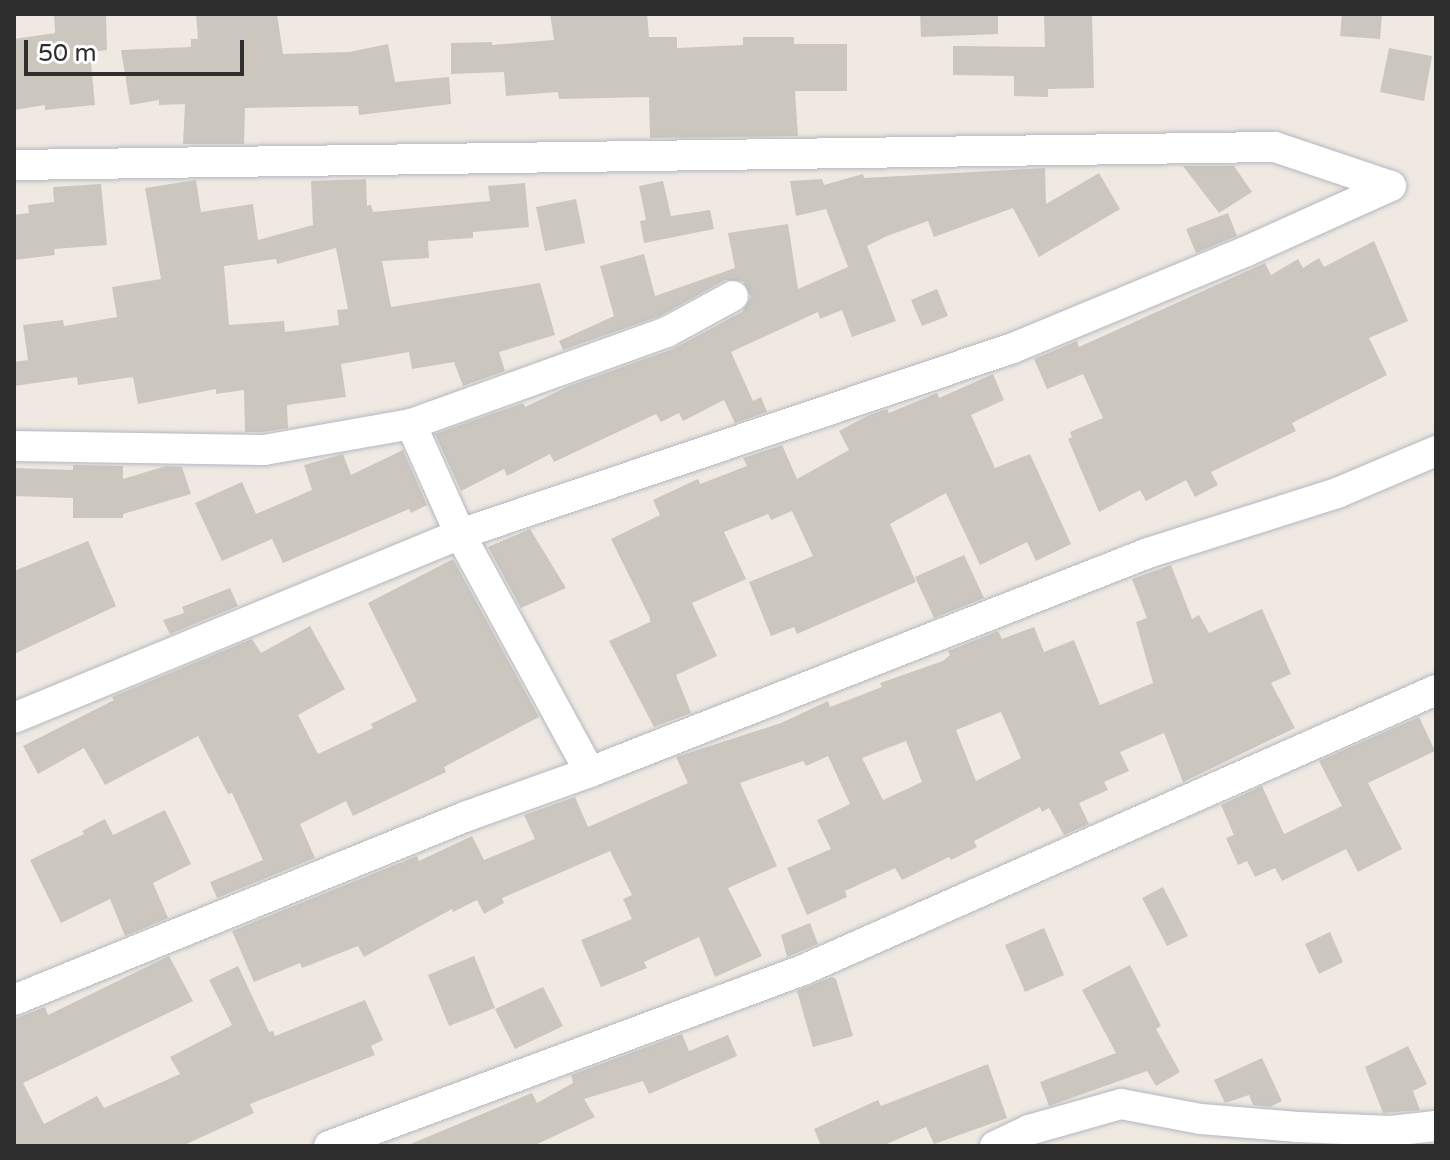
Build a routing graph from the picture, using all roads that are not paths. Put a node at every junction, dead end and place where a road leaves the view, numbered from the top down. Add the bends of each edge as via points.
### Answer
1 (14, 165) edge
2 (733, 296) dead end
3 (411, 424) junction
4 (14, 446) edge
5 (1436, 451) edge
6 (460, 534) junction
7 (1436, 690) edge
8 (14, 718) edge
9 (590, 772) junction
10 (14, 1000) edge
11 (1436, 1126) edge
12 (329, 1146) edge
13 (995, 1146) edge

1 - 6 street via 1275,147 1391,186 1013,348
2 - 3 street via 667,332
3 - 4 street via 264,450
3 - 6 street
5 - 9 street via 1337,493 1148,553
6 - 8 street
6 - 9 street
7 - 12 street via 803,970
9 - 10 street via 467,816
11 - 13 street via 1390,1131 1298,1127 1201,1119 1121,1104 1029,1130

